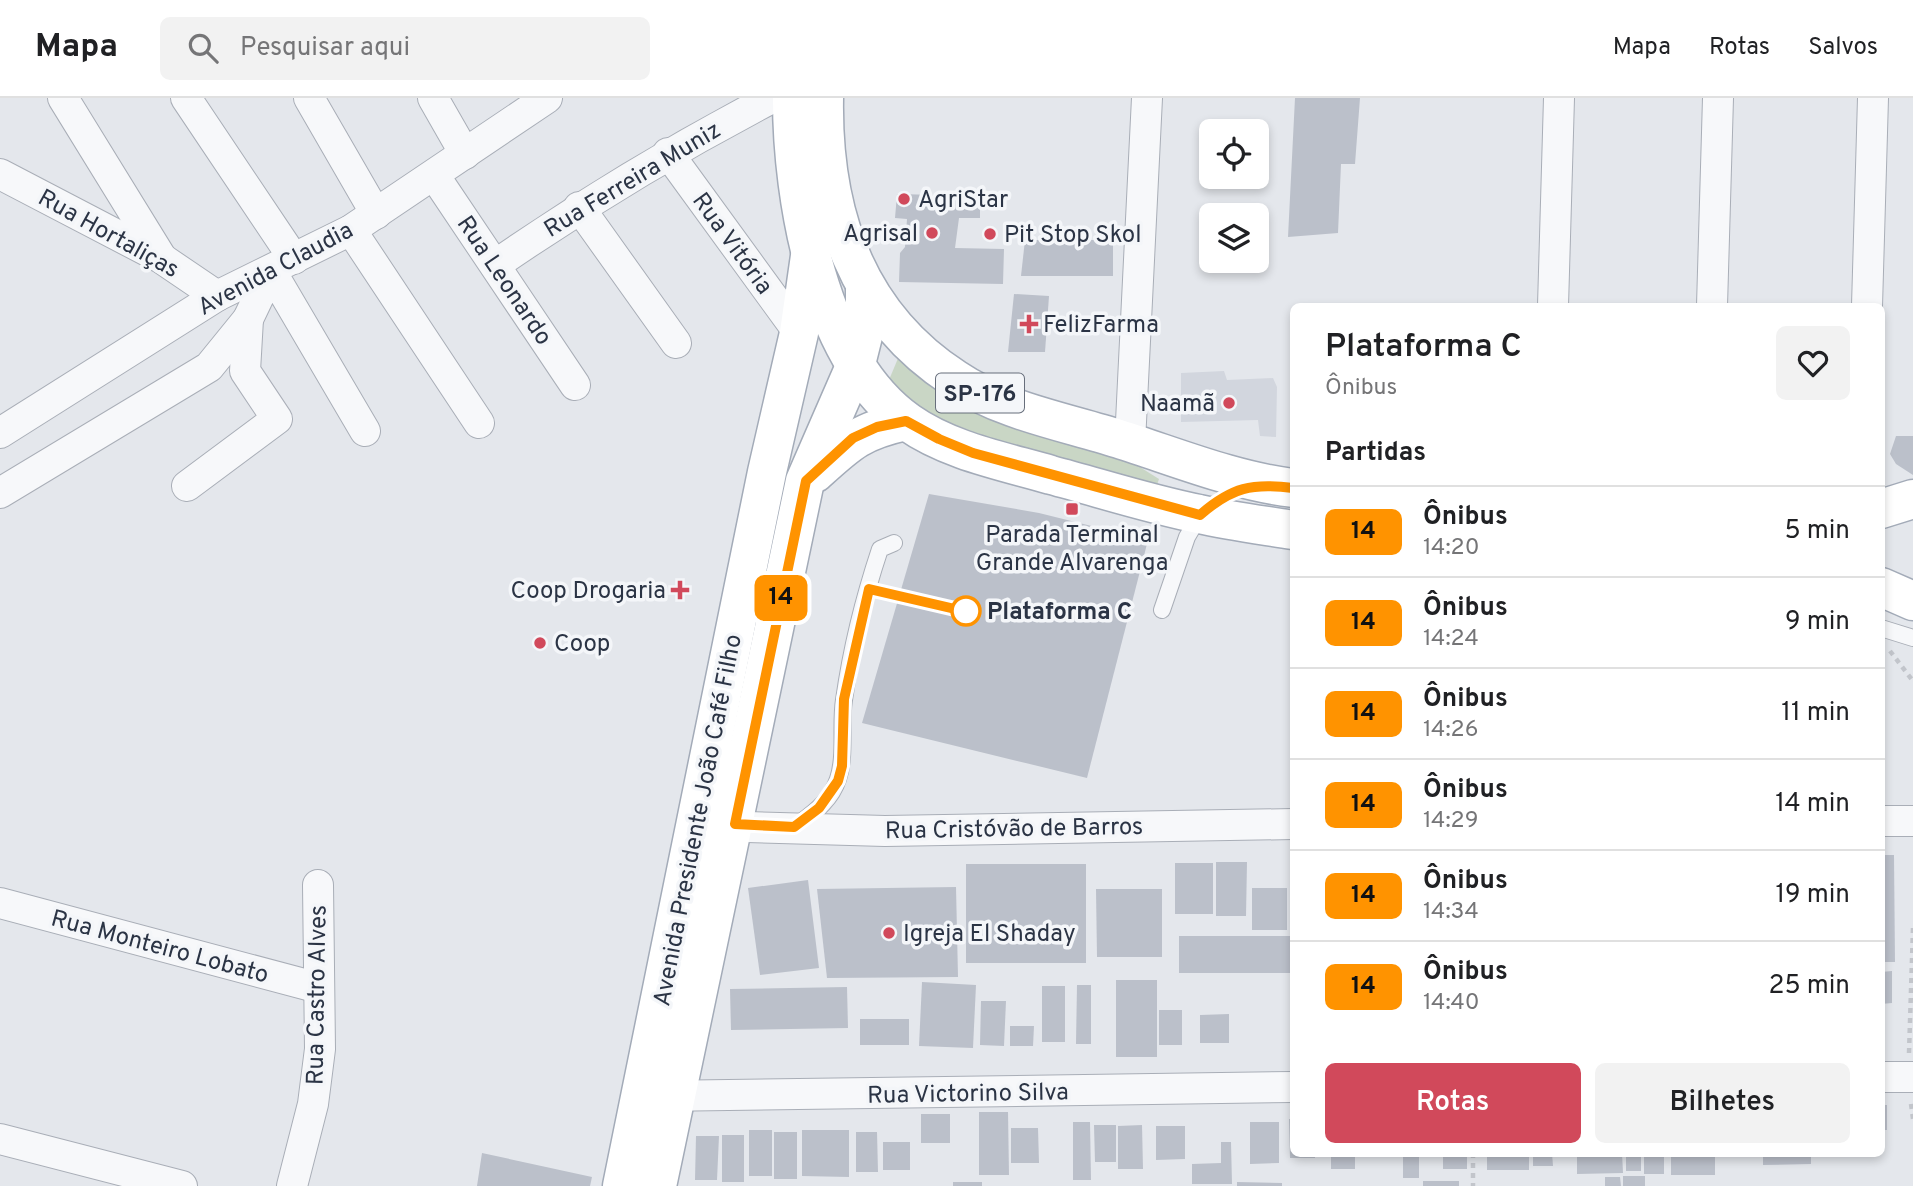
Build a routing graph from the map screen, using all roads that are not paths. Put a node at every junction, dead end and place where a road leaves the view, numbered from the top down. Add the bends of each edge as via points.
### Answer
1 (63, 98) edge
2 (186, 98) edge
3 (309, 98) edge
4 (433, 98) edge
5 (547, 98) edge
6 (772, 98) edge
7 (792, 98) edge
8 (824, 98) edge
9 (1147, 98) edge
10 (1559, 98) edge
11 (1717, 98) edge
12 (1872, 98) edge
13 (668, 153) junction
14 (465, 154) junction
15 (0, 174) edge
16 (434, 175) junction
17 (579, 207) junction
18 (376, 214) junction
19 (351, 230) junction
20 (811, 249) junction
21 (161, 258) junction
22 (283, 265) junction
23 (495, 265) junction
24 (865, 289) junction
25 (217, 296) junction
26 (1553, 303) edge
27 (1712, 303) edge
28 (1867, 303) edge
29 (248, 319) junction
30 (799, 333) junction
31 (676, 343) dead end
32 (856, 364) junction
33 (575, 385) dead end
34 (906, 421) junction
35 (479, 423) dead end
36 (365, 431) dead end
37 (0, 433) edge
38 (1130, 442) junction
39 (806, 481) junction
40 (187, 486) dead end
41 (1279, 486) edge
42 (0, 492) edge
43 (1913, 499) edge
44 (1885, 508) edge
45 (1200, 515) junction
46 (1290, 530) edge
47 (894, 543) dead end
48 (1885, 589) edge
49 (1913, 601) edge
50 (1162, 610) dead end
51 (1885, 629) edge
52 (1913, 638) edge
53 (1885, 821) edge
54 (1913, 821) edge
55 (735, 824) junction
56 (1290, 824) edge
57 (794, 827) junction
58 (696, 828) junction
59 (318, 885) dead end
60 (0, 903) edge
61 (319, 988) junction
62 (1290, 1087) edge
63 (659, 1096) junction
64 (0, 1139) edge
65 (182, 1186) edge
66 (292, 1186) edge
67 (622, 1186) edge
68 (657, 1186) edge

1 - 21 street
2 - 22 street
3 - 18 street
4 - 14 street
5 - 14 street, Avenida Claudia
6 - 13 street, Rua Ferreira Muniz
7 - 20 main road, SP-176 via 797,174
8 - 24 main road, SP-176 via 832,188 841,228
9 - 38 street
10 - 26 street
11 - 27 street
12 - 28 street
13 - 17 street, Rua Ferreira Muniz
13 - 30 street, Rua Vitória
14 - 16 street, Avenida Claudia
15 - 21 street, Rua Hortaliças
16 - 18 street, Avenida Claudia
16 - 23 street, Rua Leonardo
17 - 23 street, Rua Ferreira Muniz
17 - 31 street
18 - 19 street, Avenida Claudia
19 - 22 street, Avenida Claudia
19 - 35 street
20 - 30 main road, Avenida Presidente João Café Filho
20 - 32 main road, SP-176 via 834,326
21 - 25 street, Rua Hortaliças
22 - 25 street, Avenida Claudia
22 - 29 street
22 - 36 street
23 - 33 street, Rua Leonardo
24 - 32 main road, Avenida Presidente João Café Filho via 864,328
24 - 38 main road, SP-176 via 905,336 954,379 1013,406
25 - 37 street, Avenida Claudia
29 - 40 street via 245,370 277,419
29 - 42 street via 209,367
30 - 58 main road, Avenida Presidente João Café Filho
32 - 34 main road, SP-176
32 - 39 main road, Avenida Presidente João Café Filho
34 - 39 main road via 853,438
34 - 45 main road, SP-176 via 955,447
38 - 41 main road, SP-176
39 - 55 main road, Avenida Presidente João Café Filho
41 - 45 main road via 1222,496
43 - 44 main road
45 - 46 main road, SP-176
45 - 50 lane via 1187,537
47 - 57 lane via 884,545 878,557 849,676 838,781 819,808
48 - 49 main road
51 - 52 lane
53 - 54 street
55 - 57 street, Rua Cristóvão de Barros
55 - 58 street, Rua Cristóvão de Barros
55 - 63 main road, Avenida Presidente João Café Filho
56 - 57 street, Rua Cristóvão de Barros via 885,831
58 - 63 main road, Avenida Presidente João Café Filho
59 - 61 street, Rua Castro Alves
60 - 61 street, Rua Monteiro Lobato
61 - 66 street, Rua Castro Alves via 320,1049 313,1104
62 - 63 street, Rua Victorino Silva
63 - 67 main road, Avenida Presidente João Café Filho
63 - 68 main road, Avenida Presidente João Café Filho
64 - 65 street

